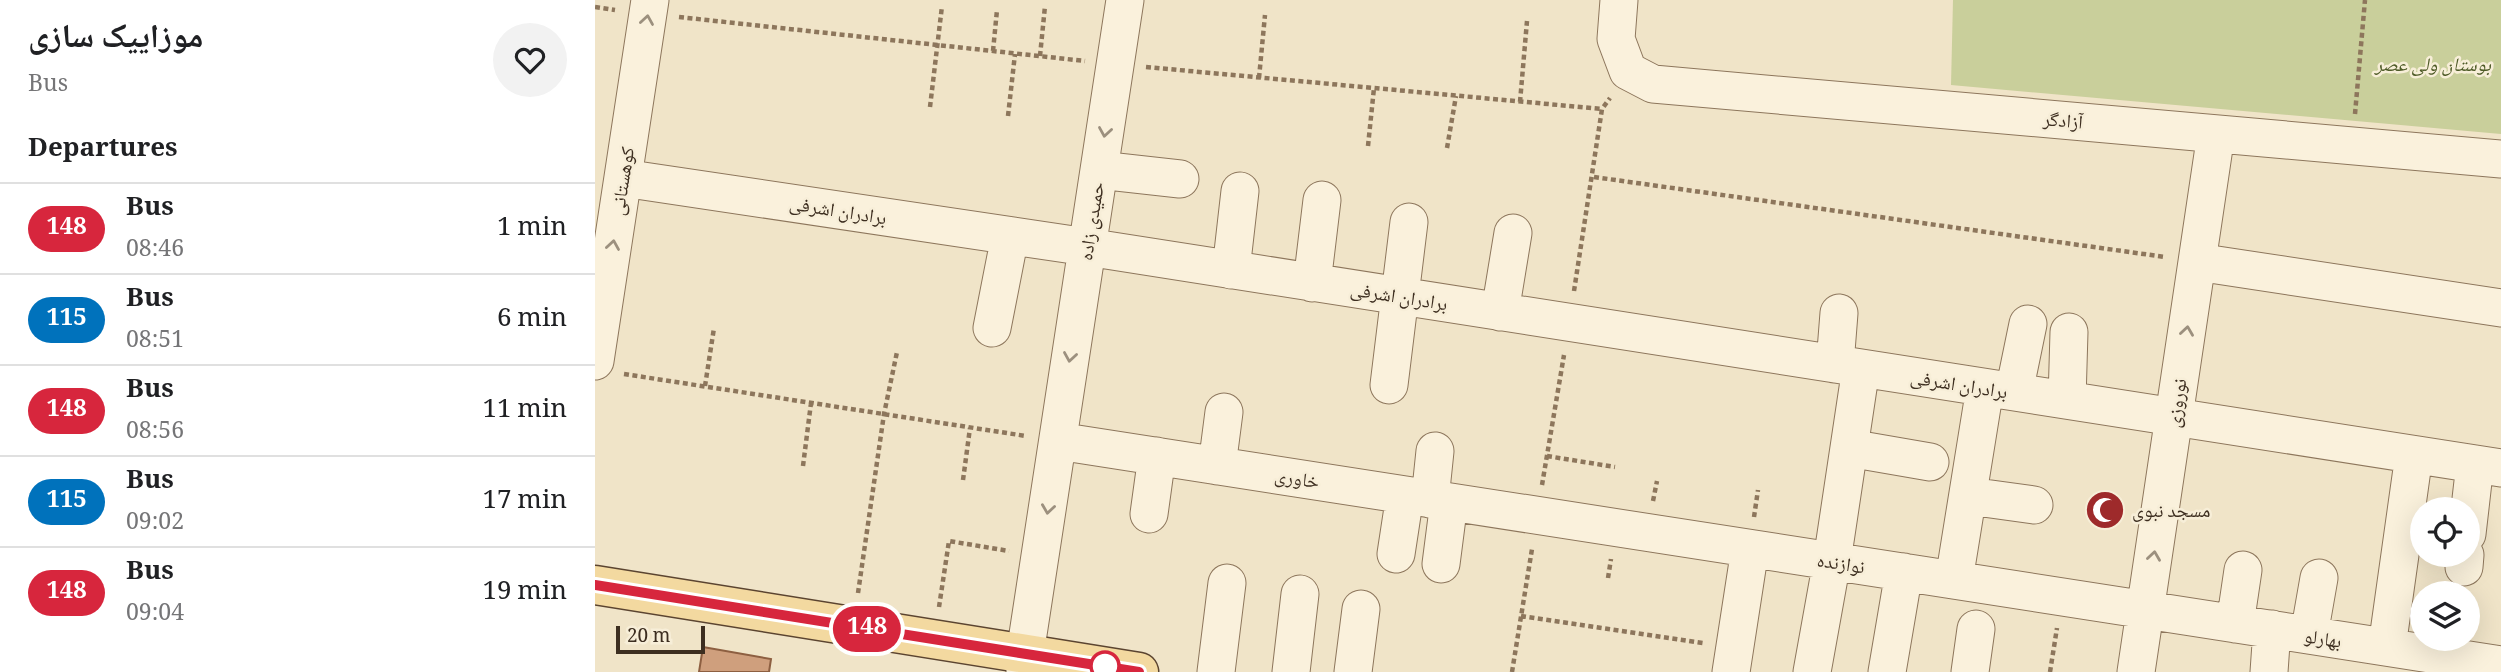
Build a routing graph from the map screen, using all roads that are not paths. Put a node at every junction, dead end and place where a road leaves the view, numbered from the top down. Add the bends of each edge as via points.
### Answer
1 (1125, 0) edge
2 (1619, 0) edge
3 (649, 7) edge
4 (2216, 134) junction
5 (2501, 159) edge
6 (1099, 170) junction
7 (623, 178) junction
8 (1180, 179) dead end
9 (1240, 191) dead end
10 (1322, 200) dead end
11 (1409, 222) dead end
12 (1513, 233) dead end
13 (1010, 236) junction
14 (1087, 247) junction
15 (2197, 261) junction
16 (1231, 270) junction
17 (1312, 283) junction
18 (1399, 296) junction
19 (2501, 308) edge
20 (1500, 312) junction
21 (1839, 313) dead end
22 (2028, 324) dead end
23 (992, 328) dead end
24 (2069, 332) dead end
25 (1848, 366) junction
26 (609, 367) edge
27 (1389, 386) dead end
28 (1999, 390) junction
29 (2067, 400) junction
30 (1224, 412) dead end
31 (2174, 417) junction
32 (1058, 441) junction
33 (1849, 449) junction
34 (1435, 451) dead end
35 (2414, 455) junction
36 (1157, 456) junction
37 (1930, 462) dead end
38 (1217, 466) junction
39 (2488, 466) edge
40 (1969, 496) junction
41 (2480, 497) edge
42 (1428, 499) junction
43 (2034, 505) dead end
44 (1149, 514) dead end
45 (1537, 515) joint
46 (1750, 549) junction
47 (1396, 554) dead end
48 (1832, 561) junction
49 (1441, 564) dead end
50 (2243, 570) dead end
51 (1903, 572) junction
52 (2319, 578) dead end
53 (1954, 580) junction
54 (1227, 583) dead end
55 (595, 585) edge
56 (1300, 594) dead end
57 (1361, 609) dead end
58 (2146, 610) junction
59 (2235, 624) junction
60 (1976, 629) dead end
61 (2272, 629) junction
62 (2309, 635) junction
63 (2365, 654) edge
64 (1733, 660) edge
65 (1025, 663) edge
66 (2452, 665) edge
67 (2501, 665) edge
68 (1139, 672) edge
69 (1216, 672) edge
70 (1291, 672) edge
71 (1353, 672) edge
72 (1812, 672) edge
73 (1887, 672) edge
74 (1970, 672) edge
75 (2136, 672) edge
76 (2269, 672) edge

1 -> 6 street, حمیدی زاده
2 - 4 street, آزادگر via 1616,39 1627,71 1653,84
7 -> 3 street, کوهستانی
4 - 5 street, آزادگر
4 - 15 street, نوروزی
6 - 8 street
6 - 14 street, حمیدی زاده
7 - 13 street, برادران اشرفی
26 -> 7 street, کوهستانی
9 - 16 street
10 - 17 street
11 - 18 street
12 - 20 street
13 - 14 street, برادران اشرفی
13 - 23 street
14 - 16 street, برادران اشرفی
14 -> 32 street, حمیدی زاده
15 - 19 street
31 -> 15 street, نوروزی
16 - 17 street, برادران اشرفی
17 - 18 street, برادران اشرفی
18 - 20 street, برادران اشرفی
18 - 27 street
20 - 25 street, برادران اشرفی
21 - 25 street
22 - 28 street
24 - 29 street
25 - 28 street, برادران اشرفی
25 - 33 street
28 - 29 street, برادران اشرفی
28 - 40 street
29 - 31 street, برادران اشرفی
30 - 38 street
31 - 35 street, برادران اشرفی
58 -> 31 street, نوروزی
32 - 36 street, خاوری
32 -> 65 street, حمیدی زاده
33 - 37 street
33 - 48 street
34 - 42 street
35 - 39 street, برادران اشرفی
35 - 63 street
36 - 38 street, خاوری
36 - 44 street
38 - 42 street, خاوری
39 - 41 street
40 - 43 street
40 - 53 street
42 - 45 street, خاوری
42 - 47 street
42 - 49 street
45 - 46 street, نوازنده
46 - 48 street, نوازنده
46 - 64 street
48 - 51 street, نوازنده
48 - 72 street
50 - 59 street
51 - 53 street, نوازنده
51 - 73 street
52 - 62 street
53 - 58 street, نوازنده
54 - 69 street
55 - 65 main road via 935,639
56 - 70 street
57 - 71 street
58 - 59 street, بهارلو
58 - 75 street, نوروزی
59 - 61 street, بهارلو
60 - 74 street
61 - 62 street, بهارلو
61 - 76 street
62 - 63 street, بهارلو
63 - 66 street, بهارلو
65 - 68 main road
66 - 67 street, بهارلو

